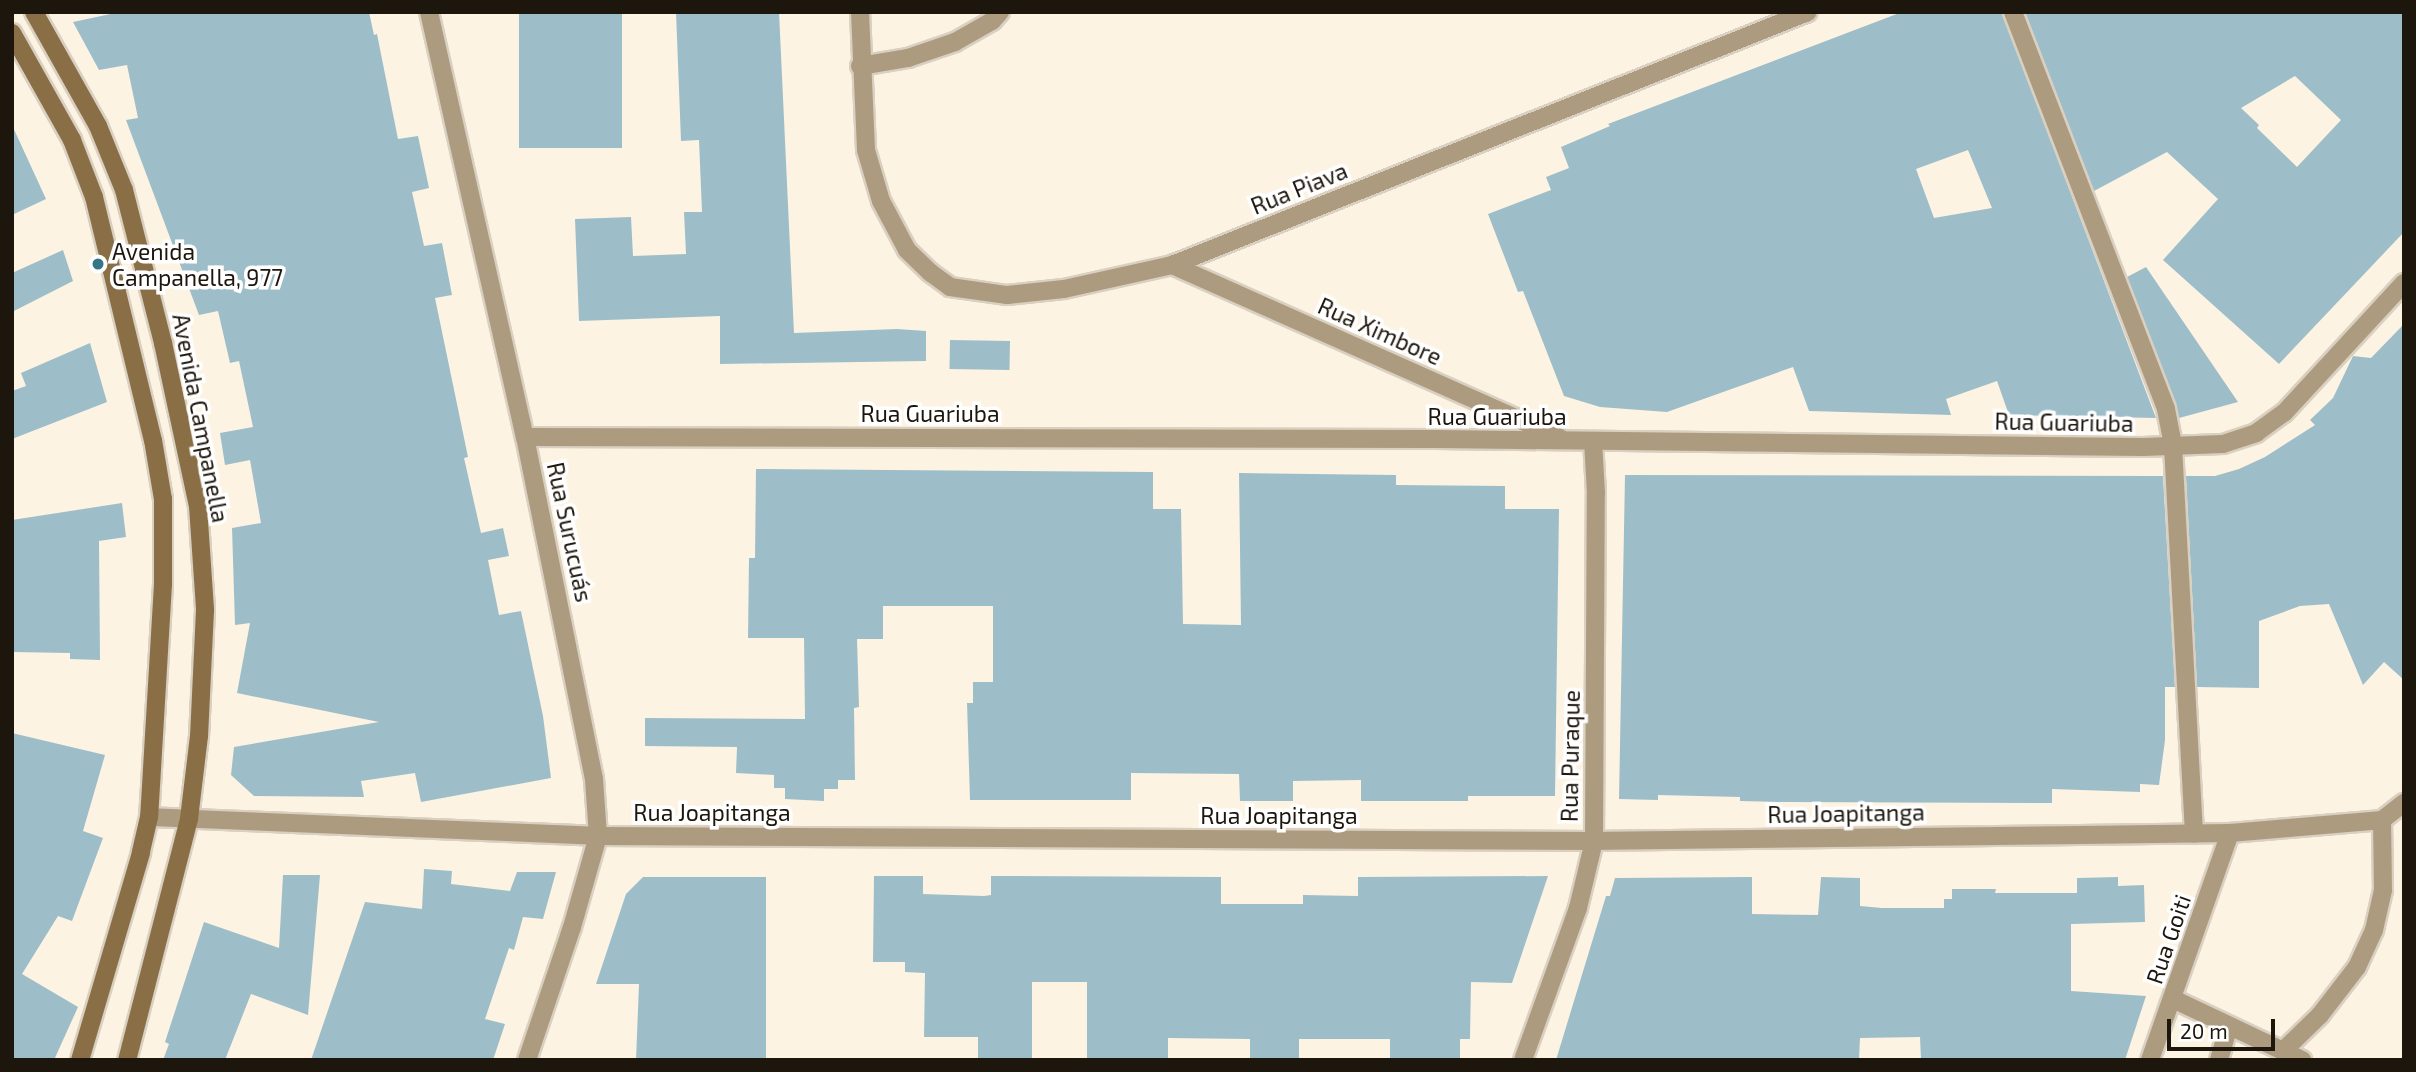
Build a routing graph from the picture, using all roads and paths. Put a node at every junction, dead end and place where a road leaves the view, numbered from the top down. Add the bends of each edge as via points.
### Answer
1 (34, 12) edge
2 (429, 12) edge
3 (860, 12) edge
4 (1000, 12) edge
5 (1808, 12) edge
6 (2013, 12) edge
7 (12, 33) edge
8 (860, 66) junction
9 (1172, 265) junction
10 (2404, 284) edge
11 (524, 437) junction
12 (1569, 441) junction
13 (1593, 441) junction
14 (2173, 446) junction
15 (2404, 803) edge
16 (149, 817) junction
17 (189, 819) junction
18 (2382, 820) junction
19 (2194, 833) junction
20 (2230, 833) junction
21 (598, 836) junction
22 (1594, 841) junction
23 (2173, 999) junction
24 (2228, 1028) junction
25 (2283, 1051) junction
26 (80, 1060) edge
27 (127, 1060) edge
28 (527, 1060) edge
29 (1523, 1060) edge
30 (2150, 1060) edge
31 (2219, 1060) edge
32 (2302, 1060) edge

1 - 17 main road, Avenida Campanella via 99,126 124,190 198,506 205,610 199,736
2 - 11 street, Rua Surucuás
3 - 8 street, Rua Piava
4 - 8 street via 955,42 908,58
5 - 9 street, Rua Piava
6 - 14 street via 2157,384
7 - 16 main road via 72,140 94,197 153,440 163,499 163,584
8 - 9 street, Rua Piava via 866,150 881,201 907,250 950,287 1007,295 1053,291
9 - 12 street, Rua Ximbore
10 - 14 street, Rua Guariuba via 2284,413 2256,433 2223,444
11 - 12 street, Rua Guariuba
11 - 21 street, Rua Surucuás via 575,671 594,779
12 - 13 street, Rua Guariuba
13 - 14 street, Rua Guariuba
13 - 22 street, Rua Puraque
14 - 19 street
15 - 18 street
16 - 17 street, Rua Joapitanga
16 - 26 main road
17 - 21 street, Rua Joapitanga
17 - 27 main road, Avenida Campanella
18 - 20 street, Rua Joapitanga
18 - 25 street via 2383,890 2374,930 2357,967
19 - 20 street, Rua Joapitanga
19 - 22 street, Rua Joapitanga
20 - 23 street, Rua Goiti
21 - 22 street, Rua Joapitanga
21 - 28 street, Rua Surucuás
22 - 29 street, Rua Puraque via 1578,908
23 - 24 street
23 - 30 street, Rua Goiti
24 - 25 street
24 - 31 street
25 - 32 street

